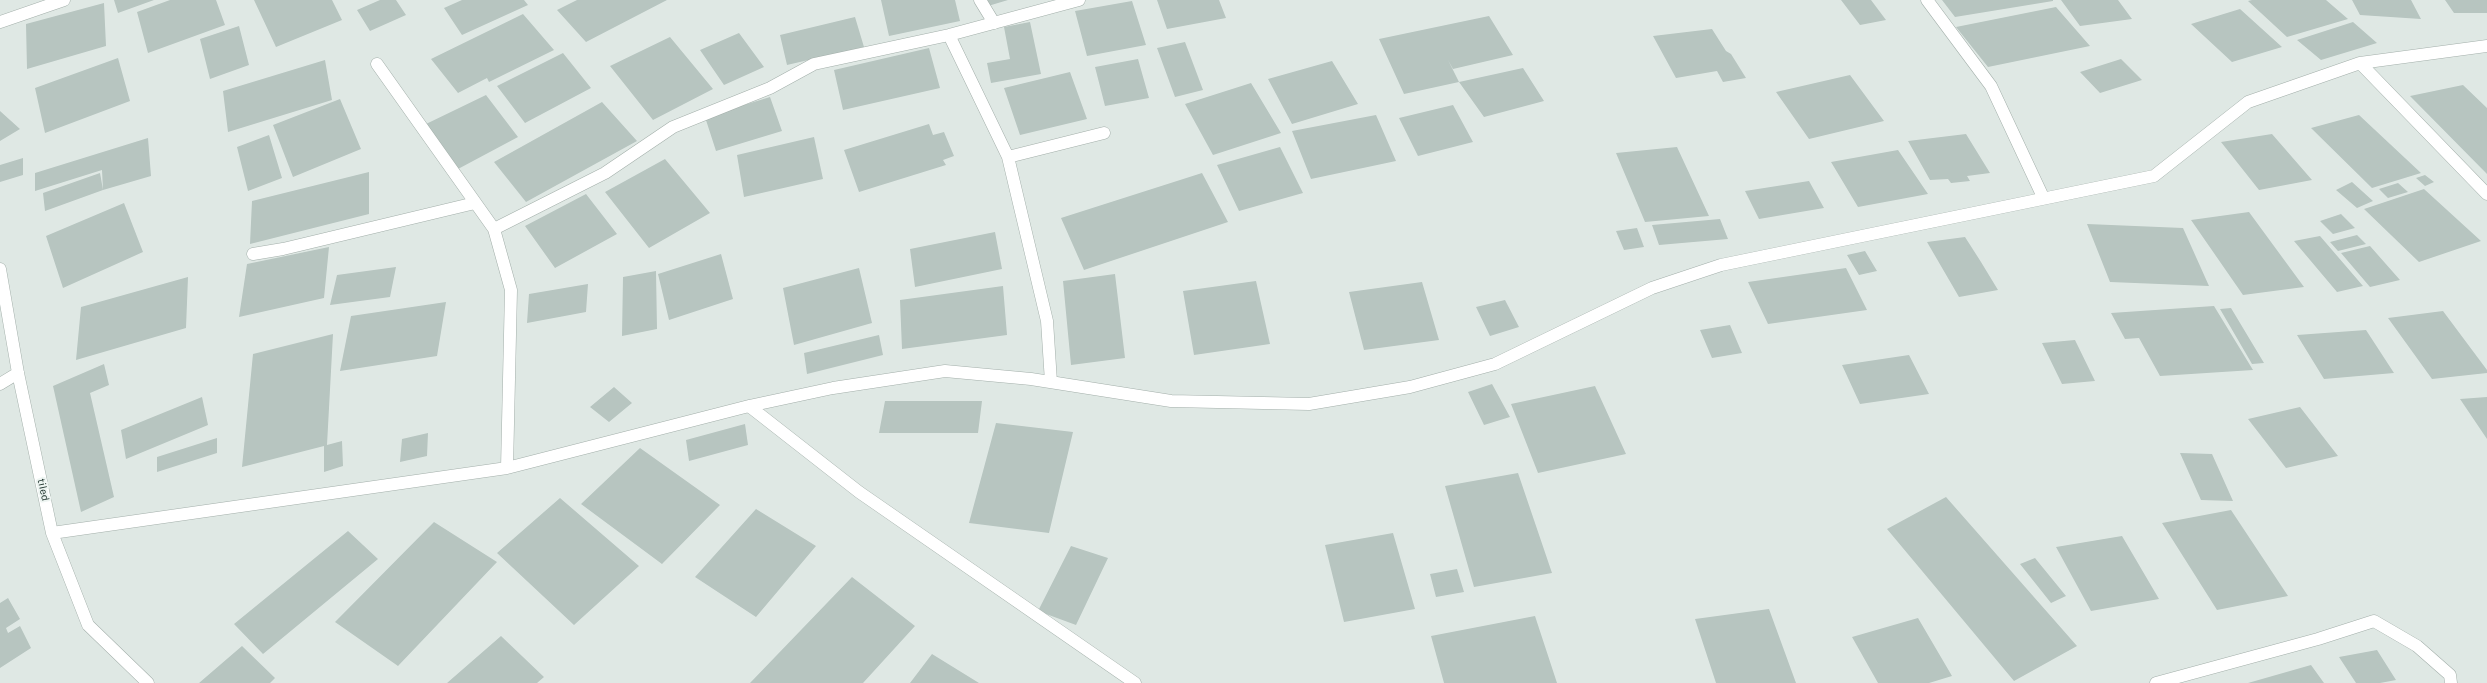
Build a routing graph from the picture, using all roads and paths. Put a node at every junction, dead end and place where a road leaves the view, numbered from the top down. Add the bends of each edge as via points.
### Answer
1 (64, 0) edge
2 (980, 0) edge
3 (1079, 0) edge
4 (1927, 0) edge
5 (0, 22) edge
6 (994, 23) junction
7 (949, 35) junction
8 (2487, 46) edge
9 (2360, 63) junction
10 (377, 64) dead end
11 (1104, 133) dead end
12 (1008, 157) junction
13 (2487, 194) edge
14 (2043, 198) junction
15 (475, 203) junction
16 (494, 229) junction
17 (252, 254) dead end
18 (0, 269) edge
19 (18, 373) junction
20 (1051, 382) junction
21 (0, 384) edge
22 (749, 406) junction
23 (507, 468) junction
24 (52, 533) junction
25 (148, 683) edge
26 (1135, 683) edge
27 (2156, 683) edge
28 (2451, 683) edge

1 - 5 street
2 - 6 street
3 - 6 street
4 - 14 street via 1991,86
6 - 7 street
7 - 12 street
7 - 16 street via 814,64 770,88 673,127 605,173
8 - 9 street
9 - 13 street
9 - 14 street via 2248,102 2154,176
10 - 15 street
11 - 12 street
12 - 20 street via 1047,321
14 - 20 street via 1721,265 1652,288 1495,364 1410,387 1301,404 1171,401
15 - 16 street
15 - 17 street via 284,249
16 - 23 street via 512,290
18 - 19 street, tiled
19 - 21 street
19 - 24 street, tiled
20 - 22 street via 944,371 833,388
22 - 23 street
22 - 26 street via 859,492
23 - 24 street
24 - 25 street, tiled via 88,625
27 - 28 street via 2318,639 2374,620 2417,646 2450,675

